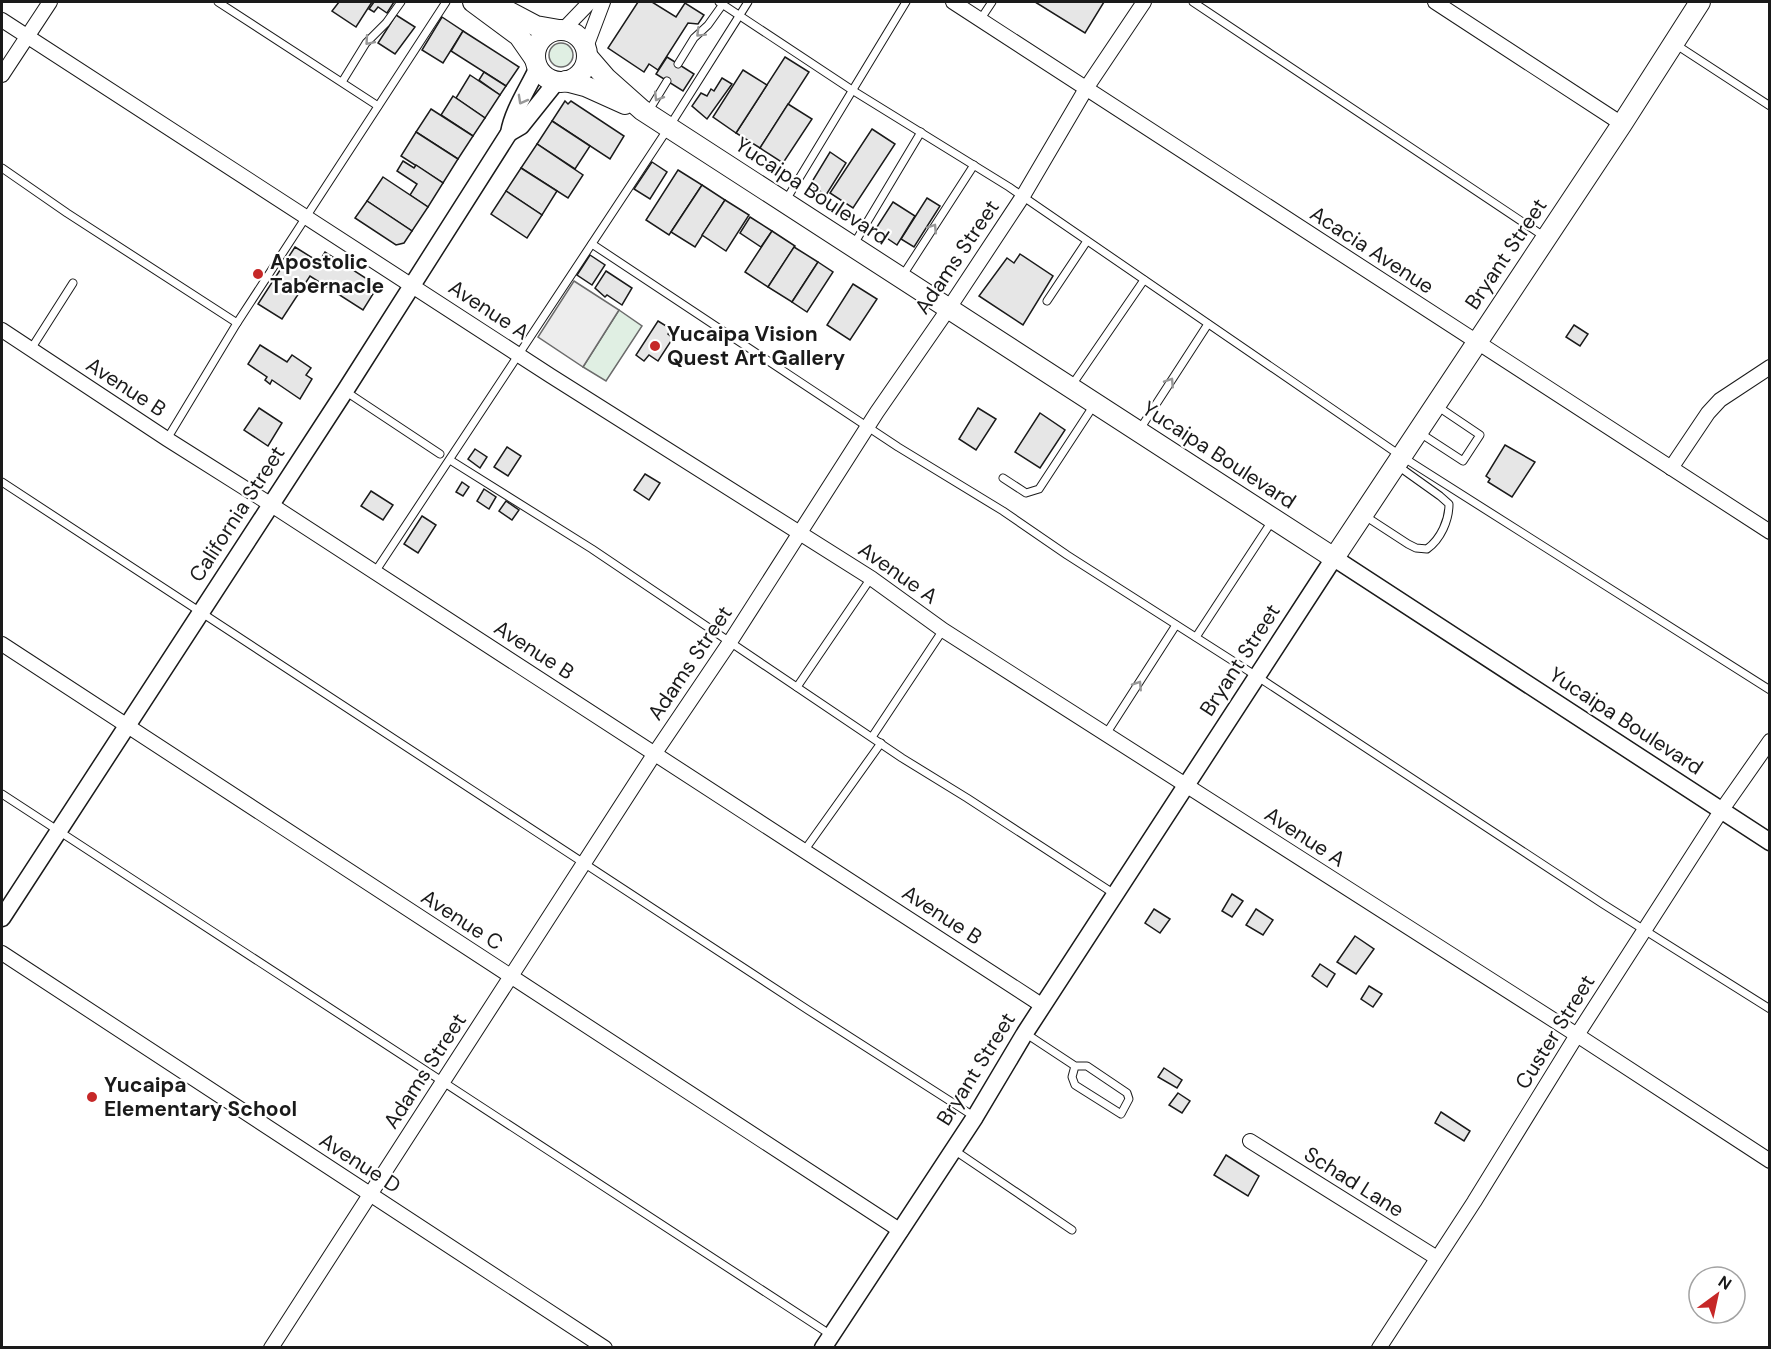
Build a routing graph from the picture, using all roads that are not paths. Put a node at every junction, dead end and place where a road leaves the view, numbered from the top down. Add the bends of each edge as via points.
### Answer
1 (50, 2) edge
2 (218, 2) edge
3 (401, 2) edge
4 (446, 2) edge
5 (473, 2) edge
6 (488, 2) edge
7 (590, 2) edge
8 (603, 2) edge
9 (748, 2) edge
10 (906, 2) edge
11 (953, 2) edge
12 (992, 2) edge
13 (1144, 2) edge
14 (1193, 2) edge
15 (1435, 2) edge
16 (1700, 2) edge
17 (721, 3) edge
18 (740, 15) junction
19 (2, 20) edge
20 (980, 20) junction
21 (561, 30) junction
22 (27, 37) junction
23 (1673, 43) junction
24 (587, 52) junction
25 (537, 63) junction
26 (678, 64) dead end
27 (3, 68) edge
28 (562, 81) junction
29 (667, 81) dead end
30 (342, 82) junction
31 (1087, 87) junction
32 (852, 90) junction
33 (378, 106) junction
34 (1770, 106) edge
35 (645, 112) junction
36 (1622, 124) junction
37 (669, 127) junction
38 (921, 132) junction
39 (509, 133) junction
40 (974, 165) junction
41 (2, 168) edge
42 (1023, 196) junction
43 (785, 202) junction
44 (306, 217) junction
45 (1546, 237) junction
46 (1087, 241) junction
47 (592, 244) junction
48 (853, 246) junction
49 (902, 278) junction
50 (1144, 280) junction
51 (73, 283) dead end
52 (413, 285) junction
53 (1047, 301) dead end
54 (950, 308) junction
55 (237, 323) junction
56 (1208, 324) junction
57 (2, 330) edge
58 (1476, 342) junction
59 (31, 349) junction
60 (518, 354) junction
61 (1770, 367) edge
62 (1071, 387) junction
63 (345, 391) junction
64 (1096, 403) junction
65 (1435, 405) junction
66 (868, 426) junction
67 (1138, 431) junction
68 (1417, 431) junction
69 (167, 439) junction
70 (440, 454) dead end
71 (450, 460) junction
72 (1398, 461) junction
73 (1671, 468) junction
74 (1003, 478) dead end
75 (2, 483) edge
76 (270, 504) junction
77 (1363, 515) junction
78 (1274, 519) junction
79 (1770, 532) edge
80 (799, 534) junction
81 (1334, 558) junction
82 (375, 572) junction
83 (871, 578) junction
84 (200, 613) junction
85 (1176, 625) junction
86 (943, 630) junction
87 (1196, 638) junction
88 (730, 642) junction
89 (2, 644) edge
90 (1258, 677) junction
91 (797, 687) junction
92 (1770, 690) edge
93 (126, 726) junction
94 (1106, 734) junction
95 (872, 737) junction
96 (1770, 741) edge
97 (881, 743) junction
98 (655, 753) junction
99 (1187, 786) junction
100 (2, 794) edge
101 (1721, 811) junction
102 (58, 831) junction
103 (1770, 842) edge
104 (804, 851) junction
105 (586, 863) junction
106 (1116, 895) junction
107 (2, 918) edge
108 (1646, 930) junction
109 (2, 953) edge
110 (511, 977) junction
111 (1043, 1006) junction
112 (1770, 1009) edge
113 (1025, 1033) junction
114 (1577, 1035) junction
115 (1075, 1066) junction
116 (443, 1082) junction
117 (975, 1117) junction
118 (1250, 1141) dead end
119 (954, 1150) junction
120 (1770, 1161) edge
121 (370, 1194) junction
122 (1072, 1230) dead end
123 (901, 1231) junction
124 (1437, 1258) junction
125 (827, 1341) edge
126 (271, 1347) edge
127 (605, 1347) edge
128 (1378, 1347) edge

1 - 22 street
2 - 30 lane
3 -> 30 lane via 366,43
4 - 33 lane
5 - 25 main road via 519,36
6 - 21 main road via 536,26
7 - 21 street
8 - 24 street
9 - 18 lane
10 - 32 lane
11 - 20 street, Acacia Avenue
12 - 20 lane
13 - 31 street, Adams Street
14 - 45 lane
15 - 36 street
16 - 23 main road, Bryant Street
17 - 18 lane
17 -> 26 lane
18 - 32 lane
18 - 37 lane
19 - 22 street, Avenue A
20 - 31 street, Acacia Avenue
21 - 24 main road via 577,35
21 - 25 main road via 544,36 536,50
22 - 27 street
22 - 44 street, Avenue A
23 - 34 lane
23 - 36 main road, Bryant Street
24 - 28 main road via 581,72
24 - 35 main road, Yucaipa Boulevard via 606,78
25 - 28 main road via 546,77
25 -> 39 street, California Street
28 - 35 main road, Yucaipa Boulevard
28 - 39 street, California Street via 521,126
29 -> 35 lane
30 - 33 lane
31 - 42 street, Adams Street
31 - 58 street, Acacia Avenue
32 - 38 lane
32 - 43 lane
33 - 44 lane
35 - 37 main road, Yucaipa Boulevard
36 - 45 main road, Bryant Street
37 - 43 main road, Yucaipa Boulevard
37 - 47 lane
38 - 40 lane
38 - 48 lane
39 - 52 street, California Street
40 - 42 lane
49 -> 40 lane
41 - 55 lane
42 - 46 lane
42 - 54 street, Adams Street
43 - 48 main road, Yucaipa Boulevard
44 - 52 street, Avenue A
44 - 55 lane
45 - 58 main road, Bryant Street
46 - 50 lane
46 - 53 lane
47 - 60 lane
47 - 66 lane
48 - 49 main road, Yucaipa Boulevard
49 - 54 main road, Yucaipa Boulevard
50 - 56 lane
50 - 62 lane
51 - 59 lane
52 - 60 street, Avenue A
52 - 63 street, California Street
54 - 62 main road, Yucaipa Boulevard
54 - 66 street, Adams Street
55 - 69 lane
67 -> 56 lane
56 - 72 lane
57 - 59 street, Avenue B
58 - 65 main road, Bryant Street
58 - 73 street, Acacia Avenue
59 - 69 street, Avenue B
60 - 71 lane
60 - 80 street, Avenue A
61 - 73 street via 1720,400
62 - 64 main road, Yucaipa Boulevard
63 - 70 lane
63 - 76 street, California Street
64 - 67 main road, Yucaipa Boulevard
64 - 74 lane via 1039,489 1026,493
65 - 68 main road, Bryant Street
65 - 68 lane via 1480,435 1463,461
66 - 80 street, Adams Street
66 - 85 lane
67 - 78 main road, Yucaipa Boulevard
68 - 72 main road, Bryant Street
69 - 76 street, Avenue B
71 - 82 lane
71 - 88 lane
72 - 77 main road, Bryant Street
72 - 77 lane via 1449,504 1448,518 1438,538 1427,549 1416,548
72 - 92 lane
73 - 79 street, Acacia Avenue
75 - 84 lane
76 - 82 street, Avenue B
76 - 84 street, California Street
77 - 81 main road, Bryant Street
78 - 81 main road, Yucaipa Boulevard
78 - 87 lane
80 - 83 street, Avenue A
80 - 88 street, Adams Street
81 - 90 street, Bryant Street
81 - 101 street, Yucaipa Boulevard
82 - 98 street, Avenue B
83 - 86 street, Avenue A
83 - 91 lane
84 - 93 street, California Street
84 - 105 lane
85 - 87 lane
94 -> 85 lane
86 - 94 street, Avenue A
86 - 95 lane
87 - 90 lane
88 - 91 lane
88 - 98 street, Adams Street
89 - 93 street, Avenue C
90 - 99 street, Bryant Street
90 - 108 lane
91 - 95 lane
93 - 102 street, California Street
93 - 110 street, Avenue C
94 - 99 street, Avenue A
95 - 97 lane
96 - 101 street, Custer Street
97 - 104 lane
97 - 106 lane
98 - 104 street, Avenue B
98 - 105 street, Adams Street
99 - 106 street, Bryant Street
99 - 114 street, Avenue A
100 - 102 lane
101 - 103 street, Yucaipa Boulevard
101 - 108 street, Custer Street
102 - 107 street, California Street
102 - 116 lane
104 - 111 street, Avenue B
105 - 110 street, Adams Street
105 - 117 lane
106 - 111 street, Bryant Street
108 - 112 lane
108 - 114 street, Custer Street
109 - 121 street, Avenue D
110 - 116 street, Adams Street
110 - 123 street, Avenue C
111 - 113 street, Bryant Street
113 - 115 lane
113 - 117 street, Bryant Street
114 - 120 street, Avenue A
114 - 124 street, Custer Street
115 - 115 lane via 1087,1066 1127,1093 1129,1099 1121,1114 1075,1085
116 - 121 street, Adams Street
116 - 125 lane
117 - 119 street, Bryant Street
118 - 124 street, Schad Lane
119 - 122 lane
119 - 123 street, Bryant Street
121 - 126 street, Adams Street
121 - 127 street, Avenue D
123 - 125 street, Bryant Street
124 - 128 street, Custer Street

